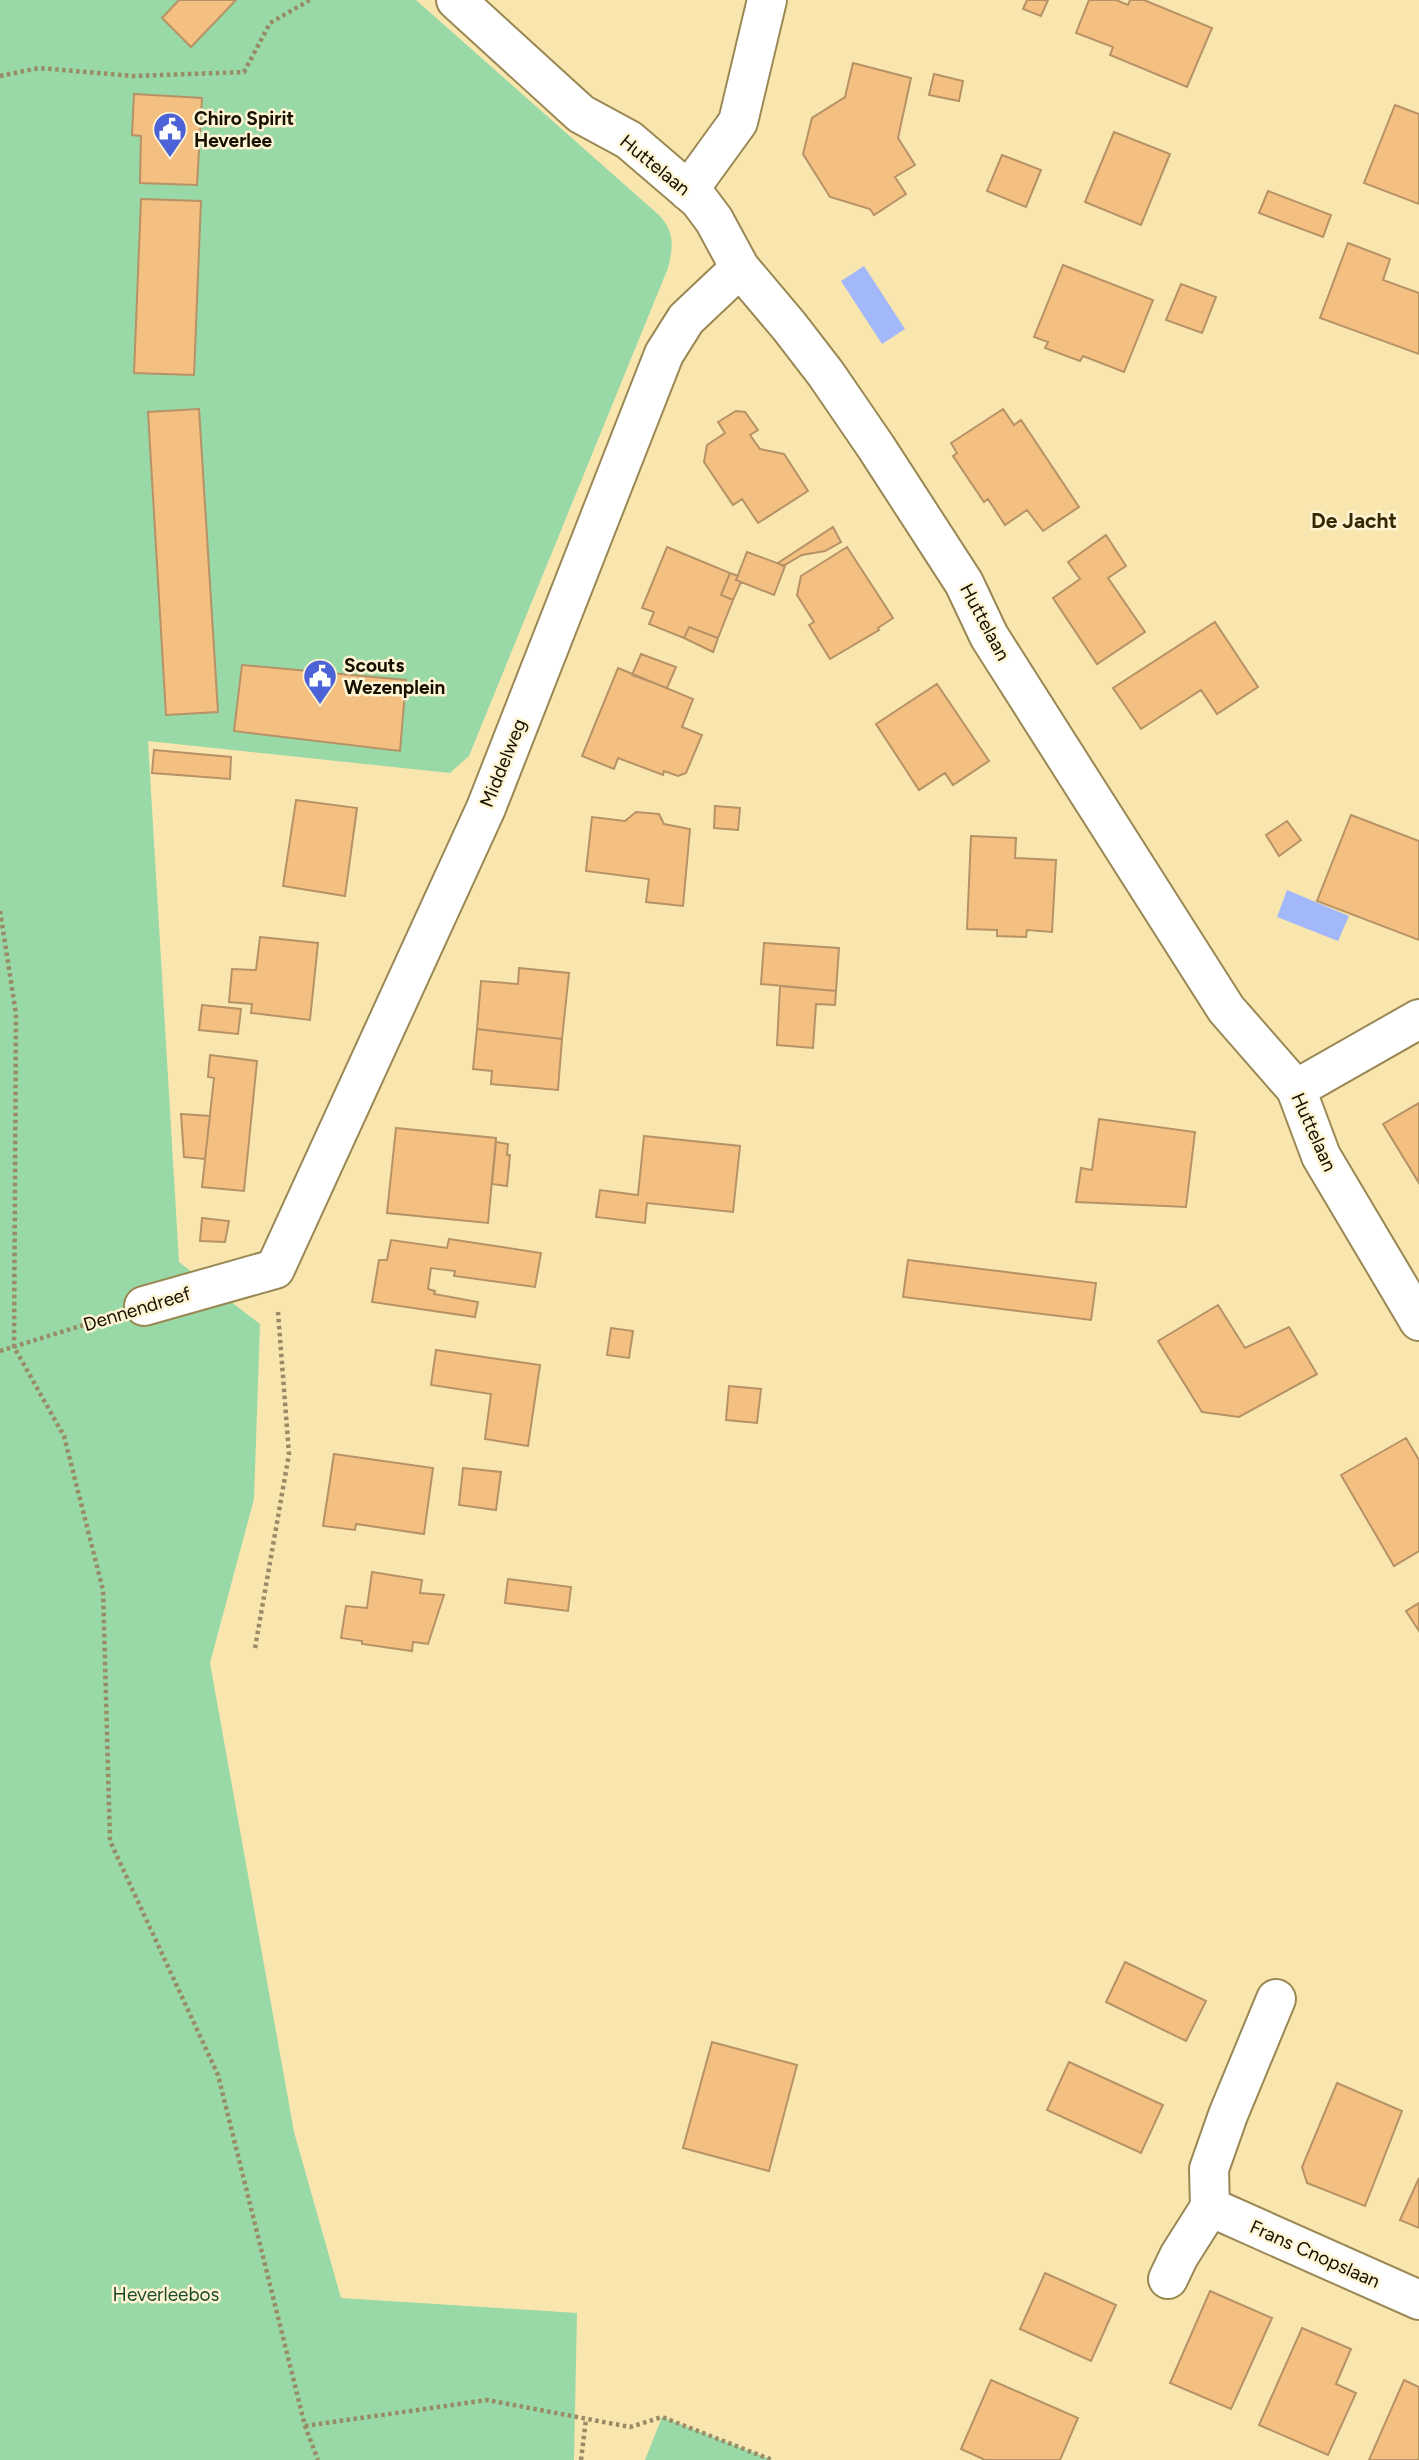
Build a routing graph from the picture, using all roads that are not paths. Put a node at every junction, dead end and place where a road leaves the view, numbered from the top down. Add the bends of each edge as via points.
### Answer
1 (456, 0) edge
2 (767, 0) edge
3 (688, 191) junction
4 (740, 268) junction
5 (1419, 1019) edge
6 (1296, 1089) junction
7 (275, 1269) joint
8 (144, 1306) road end
9 (1419, 1321) edge
10 (1276, 1999) dead end
11 (1210, 2207) junction
12 (1168, 2278) dead end
13 (1419, 2300) edge

1 - 3 street, Huttelaan via 581,114 629,140
2 - 3 street via 738,121
3 - 4 street, Huttelaan via 714,220
4 - 6 street, Huttelaan via 826,374 876,447 964,583 989,636 1226,1009
4 - 7 street, Middelweg via 686,319 664,354 486,808
5 - 6 street
6 - 9 street, Huttelaan via 1321,1156
7 - 8 street, Dennendreef
10 - 11 street via 1209,2169
11 - 12 street
11 - 13 street, Frans Cnopslaan

